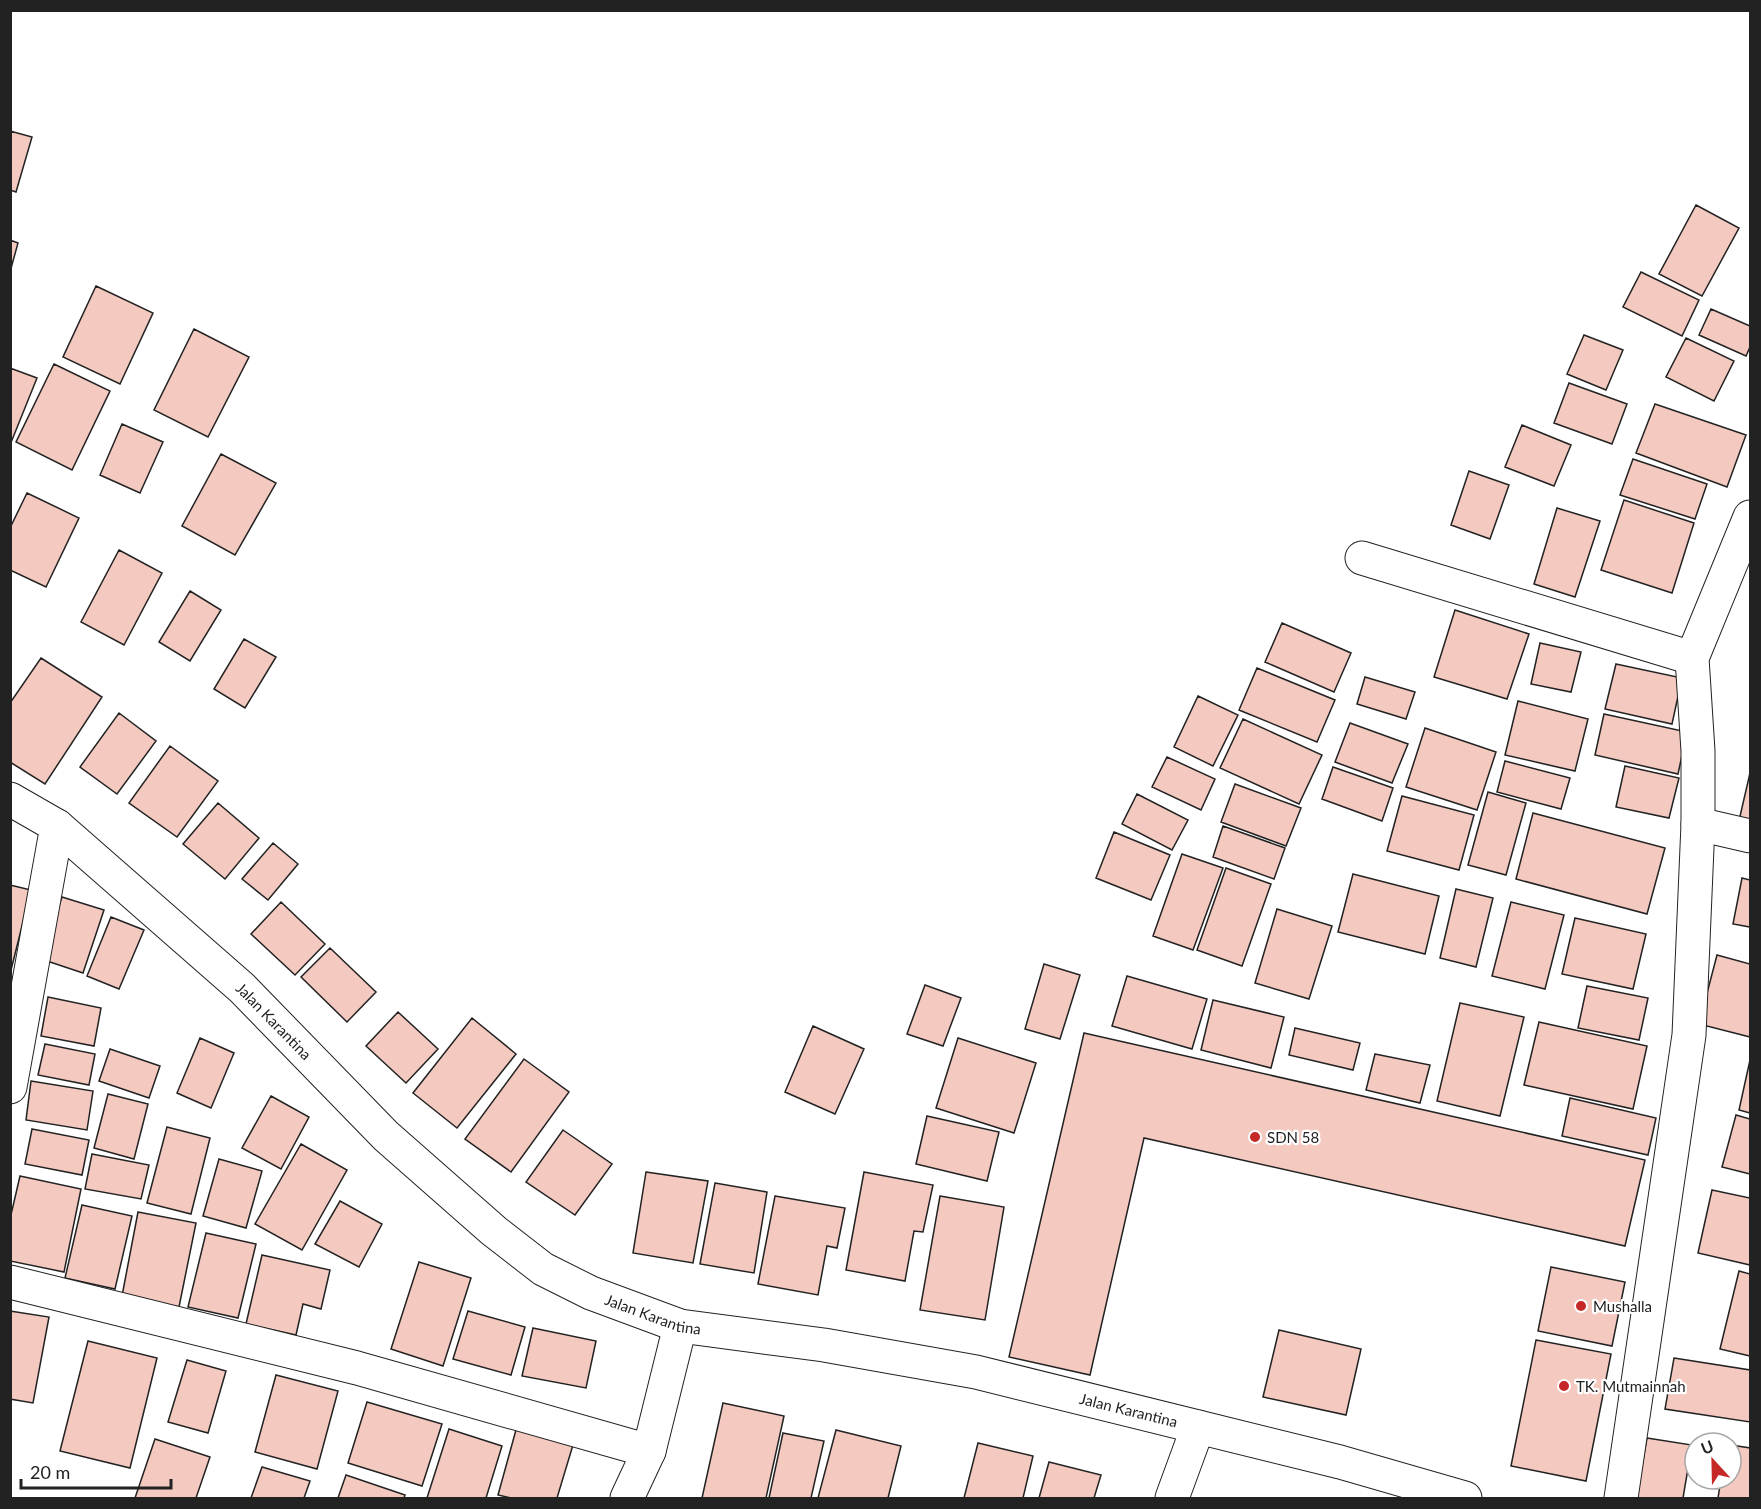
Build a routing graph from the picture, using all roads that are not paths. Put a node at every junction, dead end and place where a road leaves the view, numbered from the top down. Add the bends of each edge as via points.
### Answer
1 (1750, 517) edge
2 (1362, 558) dead end
3 (1692, 658) junction
4 (10, 799) edge
5 (1698, 824) junction
6 (57, 825) junction
7 (1750, 836) edge
8 (10, 1087) edge
9 (10, 1282) edge
10 (680, 1326) junction
11 (1198, 1427) junction
12 (649, 1450) junction
13 (627, 1498) edge
14 (1172, 1498) edge
15 (1465, 1498) edge
16 (1620, 1498) edge

1 - 3 street
2 - 3 street
3 - 5 street
4 - 6 street, Jalan Karantina
5 - 7 street
5 - 16 street via 1689,1035
6 - 8 street
6 - 10 street, Jalan Karantina via 242,988 386,1136 494,1231 543,1269 591,1293
9 - 12 street via 357,1368
10 - 11 street, Jalan Karantina via 825,1345 976,1372
10 - 12 street
11 - 14 street
11 - 15 street, Jalan Karantina
12 - 13 street

